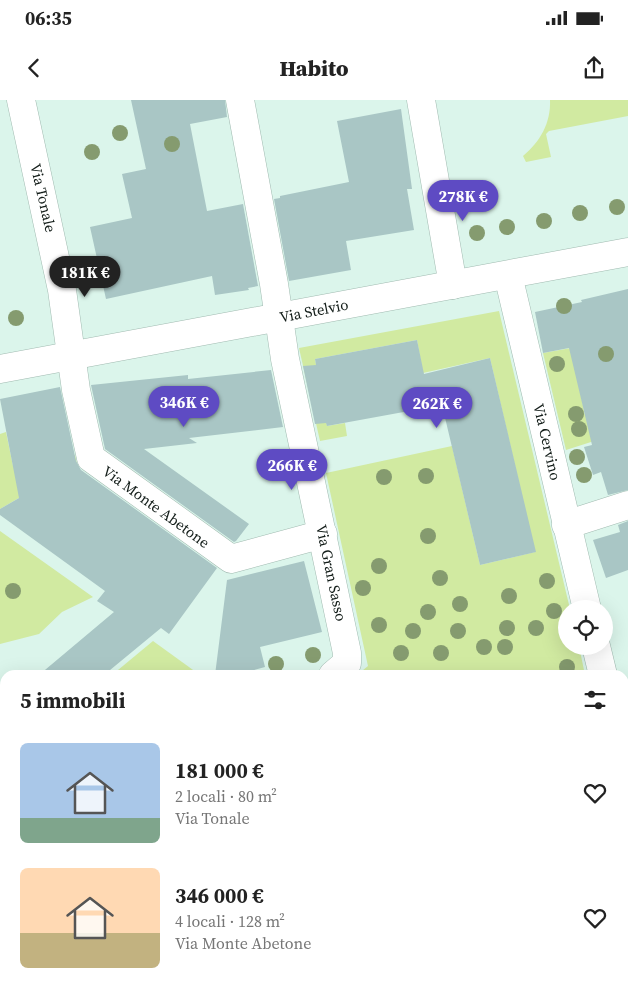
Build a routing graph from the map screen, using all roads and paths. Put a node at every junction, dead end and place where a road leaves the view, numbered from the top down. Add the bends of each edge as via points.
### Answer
1 (21, 100) edge
2 (240, 100) edge
3 (421, 100) edge
4 (628, 252) edge
5 (508, 275) junction
6 (452, 285) junction
7 (279, 317) junction
8 (71, 356) junction
9 (0, 369) edge
10 (628, 505) edge
11 (566, 525) junction
12 (323, 534) junction
13 (585, 600) edge
14 (598, 655) edge
15 (339, 670) edge
16 (602, 670) edge

1 - 8 street, Via Tonale via 62,290
2 - 7 street, Via Gran Sasso
3 - 6 street
4 - 5 street, Via Stelvio
5 - 6 street, Via Stelvio
5 - 11 street, Via Cervino
6 - 7 street, Via Stelvio
7 - 8 street, Via Stelvio
7 - 12 street, Via Gran Sasso
8 - 9 street, Via Stelvio
8 - 12 street, Via Monte Abetone via 91,458 226,557 236,558
10 - 11 street
11 - 13 street, Via Cervino
12 - 15 street, Via Gran Sasso via 348,653 347,663
14 - 16 street

